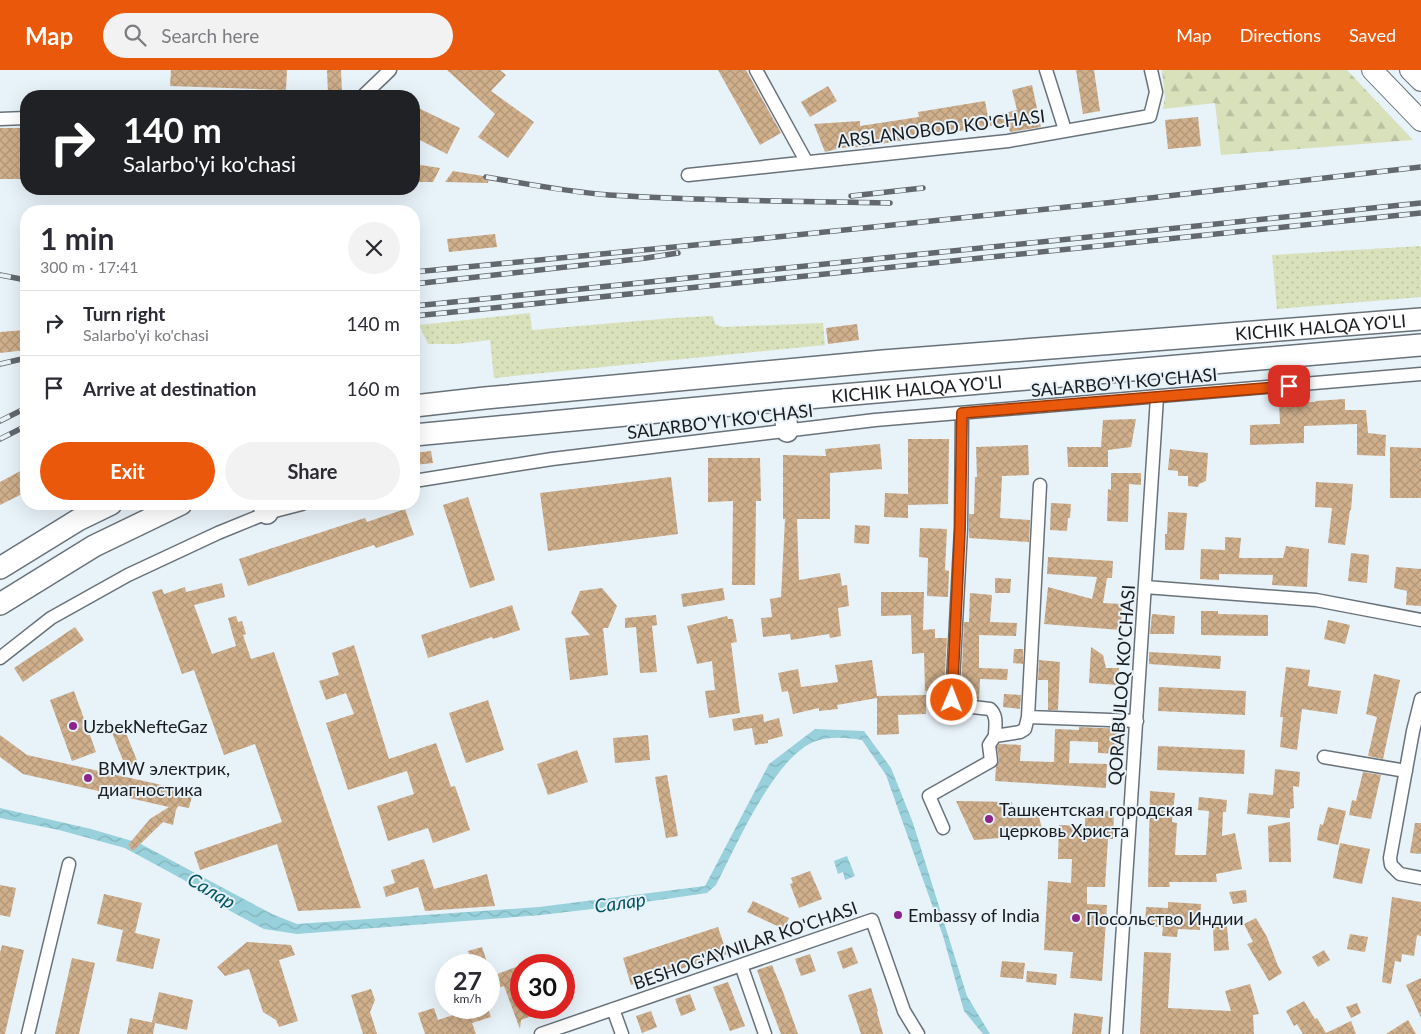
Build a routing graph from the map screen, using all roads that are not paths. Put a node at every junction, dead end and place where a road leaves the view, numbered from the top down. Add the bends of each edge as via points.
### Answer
1 (390, 70) edge
2 (756, 70) edge
3 (1046, 70) edge
4 (1152, 70) edge
5 (1372, 70) edge
6 (1410, 70) edge
7 (1421, 81) edge
8 (369, 90) edge
9 (20, 118) edge
10 (0, 119) edge
11 (1421, 121) edge
12 (1065, 130) junction
13 (806, 161) junction
14 (688, 175) dead end
15 (1421, 319) edge
16 (1421, 344) edge
17 (1421, 374) edge
18 (1158, 397) junction
19 (784, 400) junction
20 (420, 405) edge
21 (962, 413) junction
22 (787, 431) junction
23 (420, 435) edge
24 (420, 480) edge
25 (1040, 485) dead end
26 (99, 510) edge
27 (168, 510) edge
28 (263, 510) edge
29 (34, 546) junction
30 (0, 568) edge
31 (50, 572) junction
32 (1145, 587) junction
33 (0, 604) edge
34 (1421, 620) edge
35 (0, 658) edge
36 (1421, 699) edge
37 (1028, 717) junction
38 (1137, 721) junction
39 (1417, 732) edge
40 (995, 736) junction
41 (1324, 757) dead end
42 (1406, 771) junction
43 (943, 828) dead end
44 (69, 864) dead end
45 (1421, 878) edge
46 (741, 965) junction
47 (613, 1009) junction
48 (28, 1034) edge
49 (541, 1034) edge
50 (622, 1034) edge
51 (765, 1034) edge
52 (918, 1034) edge
53 (1116, 1034) edge

1 - 8 street
2 - 13 street
3 - 12 street
4 - 12 street, ARSLANOBOD KO'CHASI via 1156,92 1150,116
5 - 11 main road
6 - 7 main road
9 - 10 street
12 - 13 street, ARSLANOBOD KO'CHASI via 1008,141
13 - 14 street, ARSLANOBOD KO'CHASI
15 - 20 highway, KICHIK HALQA YO'LI via 893,360
16 - 19 highway, KICHIK HALQA YO'LI
17 - 18 street, SALARBO'YI KO'CHASI
18 - 21 street, SALARBO'YI KO'CHASI
18 - 32 street, QORABULOQ KO'CHASI
19 - 22 highway
19 - 23 highway, KICHIK HALQA YO'LI
21 - 22 street, SALARBO'YI KO'CHASI
21 - 40 street via 952,700 956,705 990,709 995,716
22 - 24 street, SALARBO'YI KO'CHASI via 552,459
25 - 37 street
26 - 29 highway
27 - 31 highway
28 - 35 street via 51,618
29 - 30 highway
29 - 31 highway
31 - 33 highway
32 - 34 street via 1316,600
32 - 38 street, QORABULOQ KO'CHASI
36 - 39 street
37 - 38 street
37 - 40 street via 1025,730
38 - 53 street, QORABULOQ KO'CHASI
39 - 42 street
40 - 43 street via 989,745 991,761 930,796
41 - 42 street
42 - 45 street via 1391,865 1400,874
44 - 48 street
46 - 47 street, BESHOG'AYNILAR KO'CHASI
46 - 51 street
46 - 52 street, BESHOG'AYNILAR KO'CHASI via 872,920 904,1011
47 - 49 street, BESHOG'AYNILAR KO'CHASI
47 - 50 street

